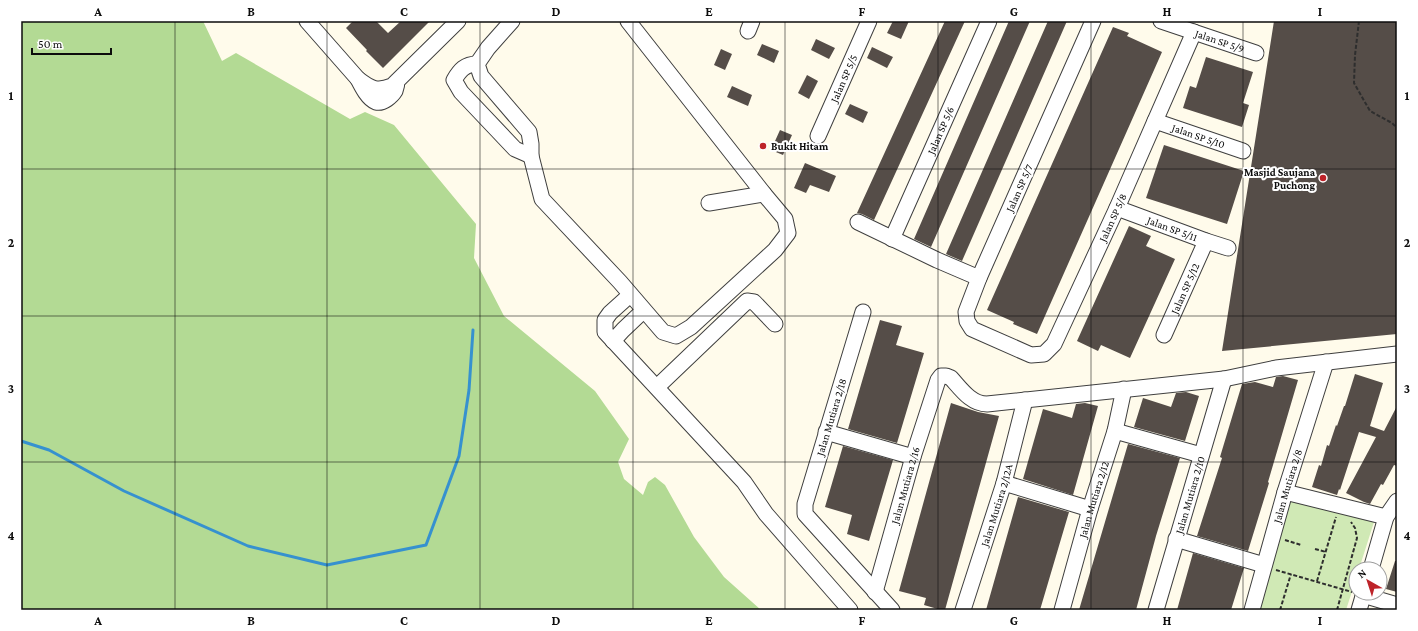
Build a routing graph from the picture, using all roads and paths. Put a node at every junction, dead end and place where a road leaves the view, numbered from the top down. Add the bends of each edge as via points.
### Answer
1 (458, 21) edge
2 (512, 21) edge
3 (628, 21) edge
4 (869, 21) edge
5 (989, 21) edge
6 (1093, 21) edge
7 (1161, 21) edge
8 (1360, 21) edge
9 (313, 23) edge
10 (1194, 32) junction
11 (1256, 53) dead end
12 (477, 64) junction
13 (1155, 121) junction
14 (1397, 128) edge
15 (818, 136) dead end
16 (1243, 151) dead end
17 (531, 156) junction
18 (764, 194) junction
19 (709, 203) dead end
20 (1117, 208) junction
21 (858, 222) dead end
22 (892, 239) junction
23 (1206, 241) junction
24 (1228, 248) dead end
25 (979, 278) junction
26 (630, 295) junction
27 (643, 310) junction
28 (863, 312) dead end
29 (775, 324) dead end
30 (1164, 335) dead end
31 (613, 341) junction
32 (999, 341) joint
33 (1397, 354) edge
34 (1326, 362) junction
35 (1224, 379) junction
36 (657, 387) junction
37 (1124, 389) junction
38 (1025, 400) junction
39 (1115, 431) junction
40 (826, 432) junction
41 (1201, 455) junction
42 (913, 458) junction
43 (1004, 484) junction
44 (1285, 492) junction
45 (1397, 501) edge
46 (1090, 509) junction
47 (1338, 512) dead end
48 (1386, 517) junction
49 (1350, 520) dead end
50 (1286, 533) dead end
51 (1176, 539) junction
52 (1301, 545) dead end
53 (1316, 549) dead end
54 (1326, 552) junction
55 (1373, 561) edge
56 (1270, 568) junction
57 (1291, 574) junction
58 (1317, 581) junction
59 (1343, 590) junction
60 (1348, 591) edge
61 (875, 592) junction
62 (1385, 601) edge
63 (1397, 605) edge
64 (850, 610) edge
65 (892, 610) edge
66 (963, 610) edge
67 (1062, 610) edge
68 (1156, 610) edge
69 (1252, 610) edge
70 (1280, 610) edge
71 (1337, 610) edge

1 - 9 street via 397,81 395,91 388,99 379,102 362,87
2 - 12 street
3 - 18 street
4 - 15 street, Jalan SP 5/5
5 - 22 street, Jalan SP 5/6
6 - 25 street, Jalan SP 5/7
7 - 10 street, Jalan SP 5/9
8 - 14 path via 1354,82 1370,111
10 - 11 street, Jalan SP 5/9
10 - 13 street, Jalan SP 5/8
12 - 17 street via 481,76 528,132
12 - 17 street via 469,64 454,80 461,92 515,149
13 - 16 street, Jalan SP 5/10
13 - 20 street, Jalan SP 5/8
17 - 26 street via 542,199
18 - 19 street
18 - 27 street via 785,219 788,232 775,250 691,327 676,336 663,332
20 - 23 street, Jalan SP 5/11
20 - 32 street, Jalan SP 5/8 via 1054,344 1044,354 1031,355
21 - 22 street
22 - 25 street
23 - 24 street, Jalan SP 5/11
23 - 30 street, Jalan SP 5/12
25 - 32 street, Jalan SP 5/7 via 966,312 967,321 972,329
26 - 27 street
26 - 31 street via 605,320 605,332
27 - 31 street
28 - 40 street, Jalan Mutiara 2/18
29 - 36 street via 754,302 747,301
31 - 36 street
33 - 34 street
34 - 35 street via 1276,368
34 - 44 street, Jalan Mutiara 2/8
35 - 37 street
35 - 41 street, Jalan Mutiara 2/10
36 - 64 street via 744,482 766,514
37 - 38 street
37 - 39 street, Jalan Mutiara 2/12
38 - 42 street, Jalan Mutiara 2/16 via 980,404 973,401 946,376 941,376
38 - 43 street, Jalan Mutiara 2/12A
39 - 41 street
39 - 46 street, Jalan Mutiara 2/12
40 - 42 street
40 - 61 street, Jalan Mutiara 2/18 via 804,504 805,514
41 - 51 street, Jalan Mutiara 2/10
42 - 61 street, Jalan Mutiara 2/16
43 - 46 street
43 - 66 street, Jalan Mutiara 2/12A
44 - 48 street
44 - 56 street, Jalan Mutiara 2/8
45 - 48 street
46 - 67 street, Jalan Mutiara 2/12
47 - 54 path
48 - 55 street
49 - 59 path via 1357,538
50 - 52 path via 1285,540
51 - 56 street
51 - 68 street, Jalan Mutiara 2/10
53 - 54 path
54 - 58 path
56 - 57 path
56 - 69 street, Jalan Mutiara 2/8
57 - 58 path
57 - 70 path
58 - 59 path
59 - 60 path
59 - 71 path
61 - 65 street
62 - 63 street

